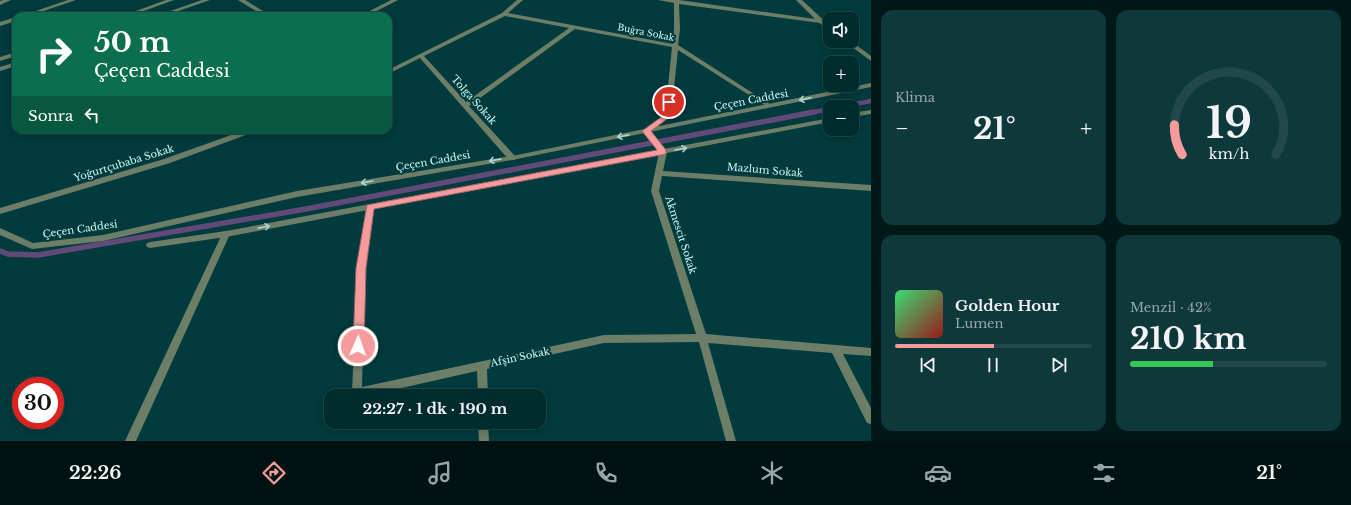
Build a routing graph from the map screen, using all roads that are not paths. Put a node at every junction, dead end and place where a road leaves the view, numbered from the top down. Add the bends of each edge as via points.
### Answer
1 (8, 0) edge
2 (73, 0) edge
3 (171, 0) edge
4 (207, 0) edge
5 (241, 0) edge
6 (395, 0) edge
7 (520, 0) edge
8 (661, 0) edge
9 (799, 0) edge
10 (677, 1) edge
11 (0, 2) edge
12 (36, 12) edge
13 (136, 12) edge
14 (171, 12) edge
15 (261, 12) edge
16 (371, 12) edge
17 (504, 14) junction
18 (12, 20) edge
19 (820, 21) junction
20 (823, 23) edge
21 (0, 24) edge
22 (574, 27) junction
23 (675, 46) junction
24 (856, 48) edge
25 (12, 55) edge
26 (421, 56) junction
27 (0, 59) edge
28 (871, 59) edge
29 (12, 65) edge
30 (0, 69) edge
31 (392, 70) edge
32 (871, 85) edge
33 (465, 106) junction
34 (770, 106) junction
35 (871, 112) edge
36 (859, 114) edge
37 (823, 121) edge
38 (646, 131) junction
39 (240, 134) edge
40 (663, 152) junction
41 (512, 158) junction
42 (658, 173) junction
43 (871, 188) edge
44 (370, 207) junction
45 (0, 211) edge
46 (0, 231) edge
47 (226, 234) junction
48 (150, 245) dead end
49 (702, 338) junction
50 (835, 349) junction
51 (871, 352) edge
52 (482, 365) junction
53 (483, 389) edge
54 (871, 419) edge
55 (483, 429) edge
56 (130, 441) edge
57 (484, 441) edge
58 (731, 441) edge

1 - 11 street
2 - 12 street
3 - 13 street
4 - 14 street
5 - 15 street
6 - 16 street
7 - 17 street
8 - 10 street
9 - 19 street
10 - 19 street
10 - 23 street
17 - 22 street, Buğra Sokak
17 - 26 street
18 - 21 street
19 - 20 street
22 - 23 street, Buğra Sokak
22 - 33 street
23 - 34 street, Buğra Sokak
23 - 38 street via 668,116
24 - 28 street
25 - 27 street
26 - 31 street
26 - 33 street, Tolga Sokak
29 - 30 street
32 -> 34 street, Çeçen Caddesi
33 - 41 street, Tolga Sokak
34 - 38 street, Çeçen Caddesi
35 - 36 street
40 -> 37 street
38 - 40 street
38 -> 41 street, Çeçen Caddesi
39 - 45 street, Yoğurtçubaba Sokak via 131,172
40 - 42 street, Akmescit Sokak
40 - 44 street
41 -> 46 street, Çeçen Caddesi via 297,194 103,238 32,246
42 - 43 street, Mazlum Sokak
42 - 49 street, Akmescit Sokak via 655,190
47 -> 44 street
44 - 52 street, Afşin Sokak via 361,268 357,393
47 - 48 street
47 - 56 street
49 - 50 street, Afşin Sokak
49 - 52 street, Afşin Sokak via 604,339
49 - 58 street, Akmescit Sokak
50 - 51 street, Afşin Sokak
50 - 54 street
52 - 53 street
55 - 57 street

